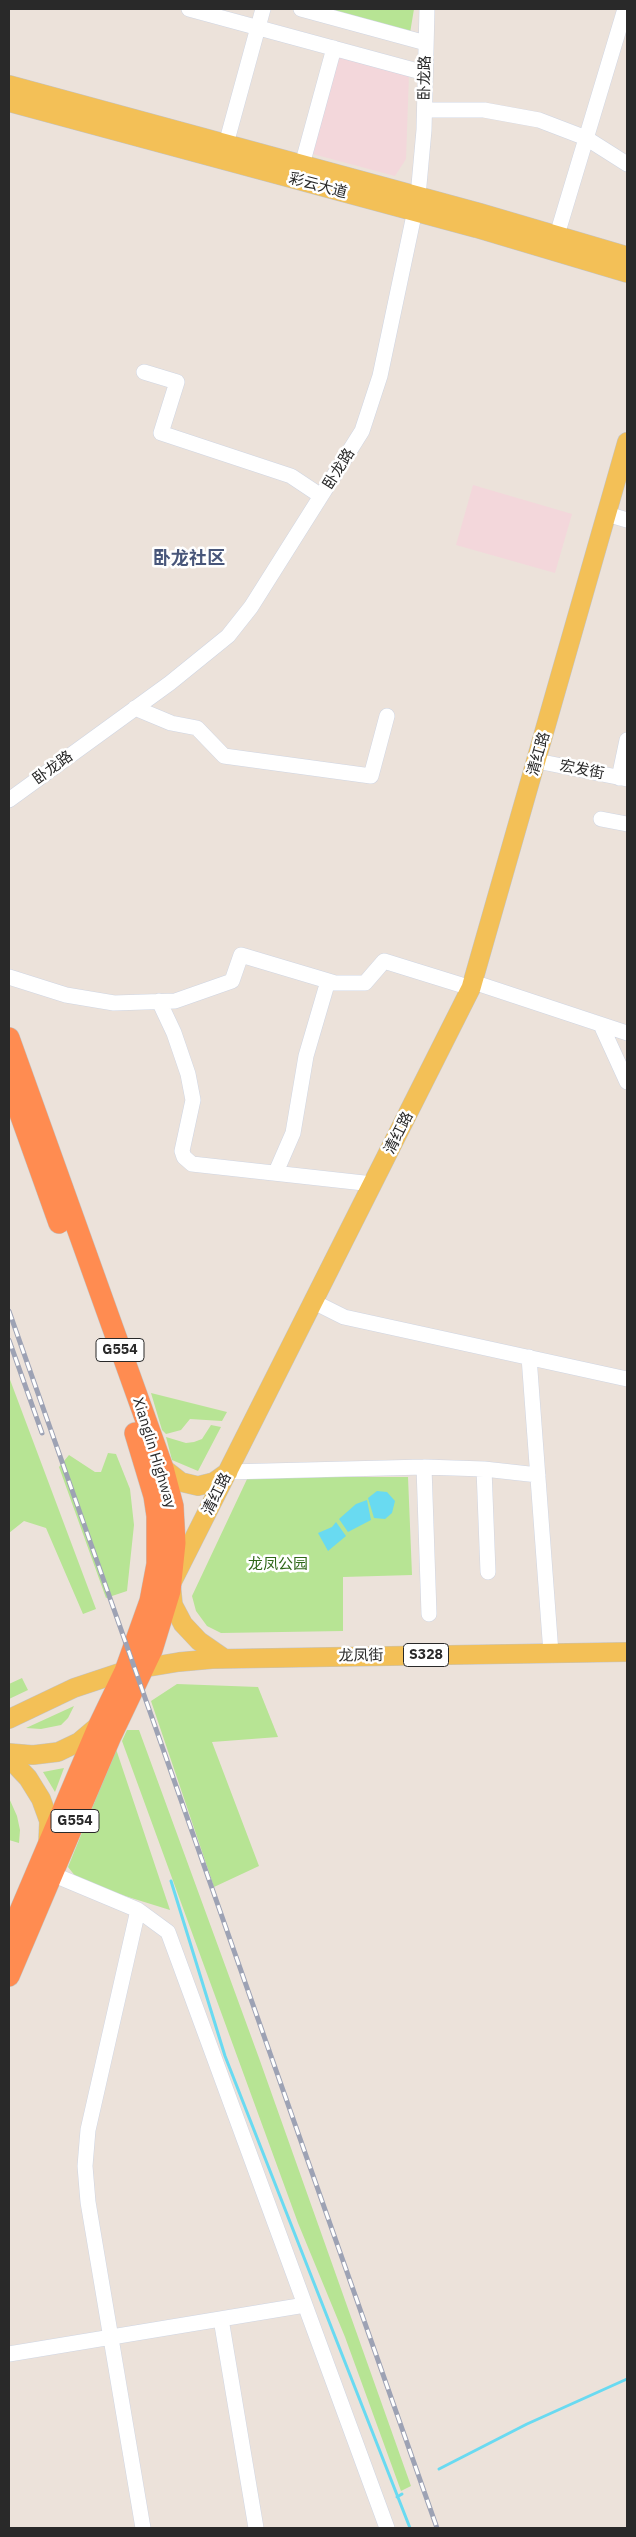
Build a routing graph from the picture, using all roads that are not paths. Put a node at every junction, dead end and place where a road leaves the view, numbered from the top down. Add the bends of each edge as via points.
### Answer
1 (189, 9) edge
2 (263, 9) edge
3 (301, 9) edge
4 (426, 9) edge
5 (625, 9) edge
6 (258, 27) junction
7 (426, 43) junction
8 (334, 48) junction
9 (425, 73) junction
10 (9, 86) edge
11 (9, 102) edge
12 (425, 110) junction
13 (586, 138) junction
14 (226, 144) junction
15 (627, 164) edge
16 (302, 165) junction
17 (417, 204) junction
18 (558, 235) junction
19 (627, 256) edge
20 (627, 273) edge
21 (144, 372) dead end
22 (627, 442) edge
23 (321, 496) junction
24 (607, 514) junction
25 (627, 520) edge
26 (136, 708) junction
27 (386, 716) dead end
28 (627, 740) edge
29 (537, 761) junction
30 (623, 778) edge
31 (9, 800) edge
32 (602, 819) dead end
33 (627, 824) edge
34 (9, 977) edge
35 (328, 981) junction
36 (472, 985) junction
37 (159, 1001) junction
38 (601, 1025) junction
39 (627, 1033) edge
40 (9, 1038) edge
41 (627, 1082) edge
42 (9, 1083) edge
43 (276, 1172) junction
44 (373, 1184) junction
45 (314, 1302) junction
46 (528, 1357) junction
47 (627, 1379) edge
48 (424, 1467) junction
49 (162, 1468) junction
50 (484, 1469) junction
51 (228, 1472) junction
52 (538, 1474) junction
53 (488, 1572) dead end
54 (171, 1584) junction
55 (429, 1614) dead end
56 (627, 1652) edge
57 (552, 1653) junction
58 (225, 1659) junction
59 (134, 1669) junction
60 (9, 1719) edge
61 (99, 1725) junction
62 (9, 1752) edge
63 (9, 1758) edge
64 (48, 1846) junction
65 (52, 1874) junction
66 (138, 1910) junction
67 (9, 1937) edge
68 (9, 1976) edge
69 (305, 2306) junction
70 (221, 2319) junction
71 (111, 2338) junction
72 (9, 2354) edge
73 (144, 2528) edge
74 (256, 2528) edge
75 (387, 2528) edge

1 - 6 street
2 - 6 street
3 - 7 street
4 - 7 street, 卧龙路
5 - 13 street
6 - 8 street
6 - 14 street
7 - 9 street, 卧龙路
8 - 9 street
8 - 16 street
9 - 12 street, 卧龙路
10 - 14 main road, 彩云大道
11 - 17 main road, 彩云大道
12 - 13 street via 468,109 512,114 555,125
12 - 17 street, 卧龙路
13 - 15 street
13 - 18 street
14 - 16 main road, 彩云大道
16 - 17 main road, 彩云大道
17 - 18 main road, 彩云大道
17 - 20 main road, 彩云大道
17 - 23 street, 卧龙路 via 370,411 362,431
18 - 19 main road, 彩云大道
21 - 23 street via 177,382 161,433 291,476
22 - 24 main road, 清红路
23 - 26 street, 卧龙路 via 241,621 210,652
24 - 25 street
24 - 29 main road, 清红路
26 - 27 street via 197,728 224,756 371,776
26 - 31 street, 卧龙路
28 - 30 street
29 - 30 street, 宏发街
29 - 36 main road, 清红路
32 - 33 street
34 - 37 street via 66,995 114,1003
35 - 36 street via 365,984 384,961
35 - 37 street via 241,954 232,981 175,1001
35 - 43 street via 306,1056 293,1133
36 - 38 street
36 - 44 main road, 清红路
37 - 43 street via 174,1033 193,1100 184,1137 184,1158 192,1164
38 - 39 street
38 - 41 street
40 - 49 highway, Xianglin Highway / G554
42 - 59 highway, Xianglin Highway / G554 via 154,1496 159,1543 155,1580
43 - 44 street
44 - 45 main road, 清红路
45 - 46 street via 344,1317
45 - 51 main road, 清红路
46 - 47 street
46 - 52 street
48 - 50 street
48 - 51 street
48 - 55 street
49 - 51 main road via 181,1482 198,1486 214,1482
49 - 54 highway, Xianglin Highway / G554 via 174,1515
50 - 52 street
50 - 53 street
51 - 54 main road, 清红路
52 - 57 street
54 - 58 main road via 173,1605 183,1624
54 - 59 highway, Xianglin Highway / G554 via 162,1619
56 - 57 main road, 龙凤街 / S328
57 - 58 main road, 龙凤街 / S328
58 - 59 main road, 龙凤街 / S328
59 - 60 main road via 74,1688
59 - 61 highway, Xianglin Highway / G554
59 - 65 highway, Xianglin Highway / G554 via 111,1736
61 - 62 main road via 80,1742 58,1752
61 - 64 highway, Xianglin Highway / G554
63 - 64 main road via 41,1798 49,1822
64 - 67 highway, Xianglin Highway / G554
65 - 66 street
65 - 68 highway, Xianglin Highway / G554
66 - 69 street via 168,1932
66 - 71 street via 88,2130 85,2166
69 - 70 street
69 - 75 street
70 - 71 street
70 - 74 street
71 - 72 street
71 - 73 street

